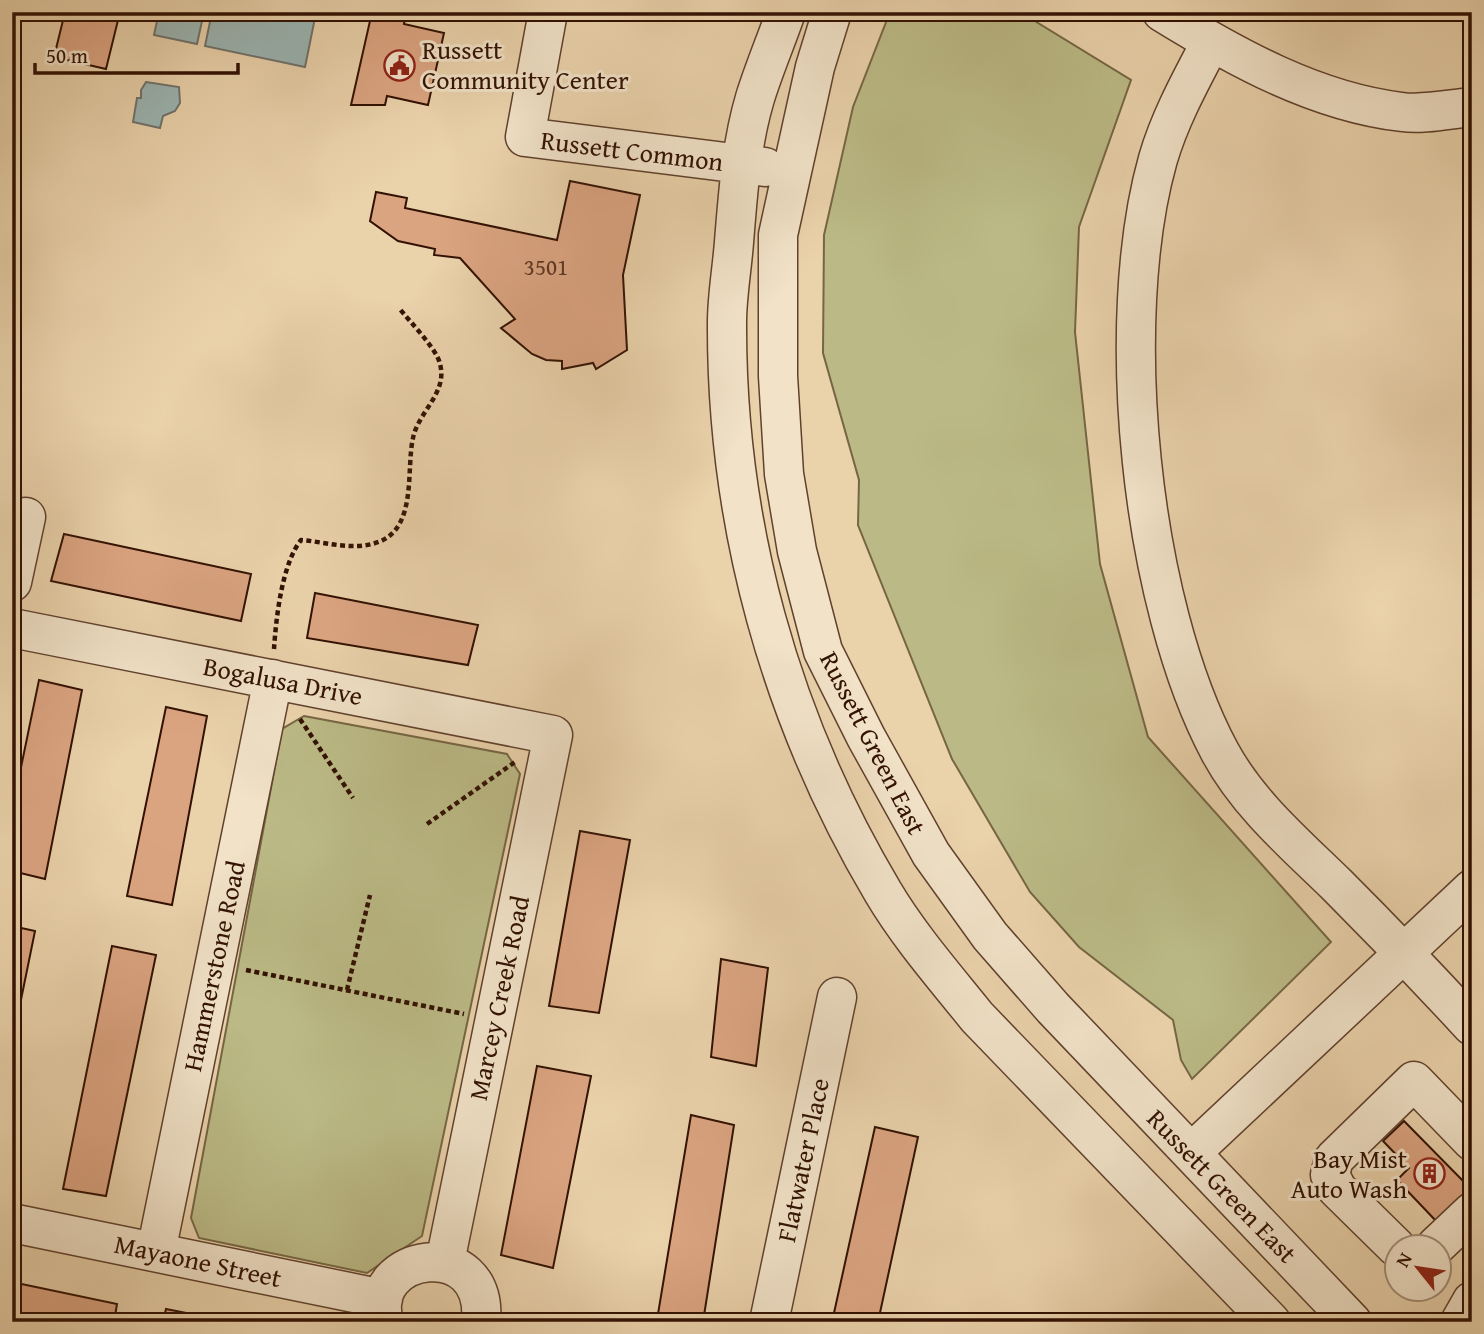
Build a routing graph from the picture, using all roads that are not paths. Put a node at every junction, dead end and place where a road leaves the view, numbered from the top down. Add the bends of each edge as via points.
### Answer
1 (548, 12) edge
2 (786, 12) edge
3 (832, 12) edge
4 (1162, 12) edge
5 (1211, 42) junction
6 (1472, 107) edge
7 (741, 164) junction
8 (791, 170) junction
9 (26, 517) dead end
10 (12, 582) edge
11 (12, 628) edge
12 (273, 679) junction
13 (553, 735) joint
14 (1472, 889) edge
15 (1405, 954) junction
16 (837, 997) dead end
17 (1472, 1026) edge
18 (1467, 1128) edge
19 (1191, 1153) junction
20 (1472, 1212) edge
21 (12, 1223) edge
22 (1451, 1232) edge
23 (1382, 1233) edge
24 (156, 1252) junction
25 (445, 1262) junction
26 (1472, 1301) edge
27 (384, 1310) edge
28 (481, 1322) edge
29 (769, 1322) edge
30 (1271, 1322) edge
31 (1352, 1322) edge
32 (1460, 1322) edge

1 - 7 street, Russett Common via 525,137
2 - 7 street, Russett Green East via 755,99
3 - 8 street, Russett Green East
4 - 5 street
5 - 6 street via 1293,82 1357,104 1405,113
5 - 15 street via 1158,158 1140,261 1137,376 1153,537 1188,680 1220,753 1263,813
7 - 8 street
7 - 30 street, Russett Green East via 727,322 733,443 746,534 768,631 806,743 883,893 936,966 977,1017
8 - 19 street, Russett Green East via 778,235 778,376 784,474 797,551 823,651 931,854 990,936
9 - 10 street
11 - 12 street, Bogalusa Drive
12 - 13 street, Bogalusa Drive
12 - 24 street, Hammerstone Road
13 - 25 street, Marcey Creek Road
14 - 15 street
15 - 17 street
15 - 19 street
16 - 29 street, Flatwater Place
18 - 23 street via 1414,1081 1334,1159 1330,1175 1337,1189
19 - 31 street, Russett Green East
20 - 22 street
21 - 24 street, Mayaone Street
24 - 27 street, Mayaone Street
25 - 27 street via 413,1264 389,1284
25 - 28 street via 470,1278 482,1307
26 - 32 street

